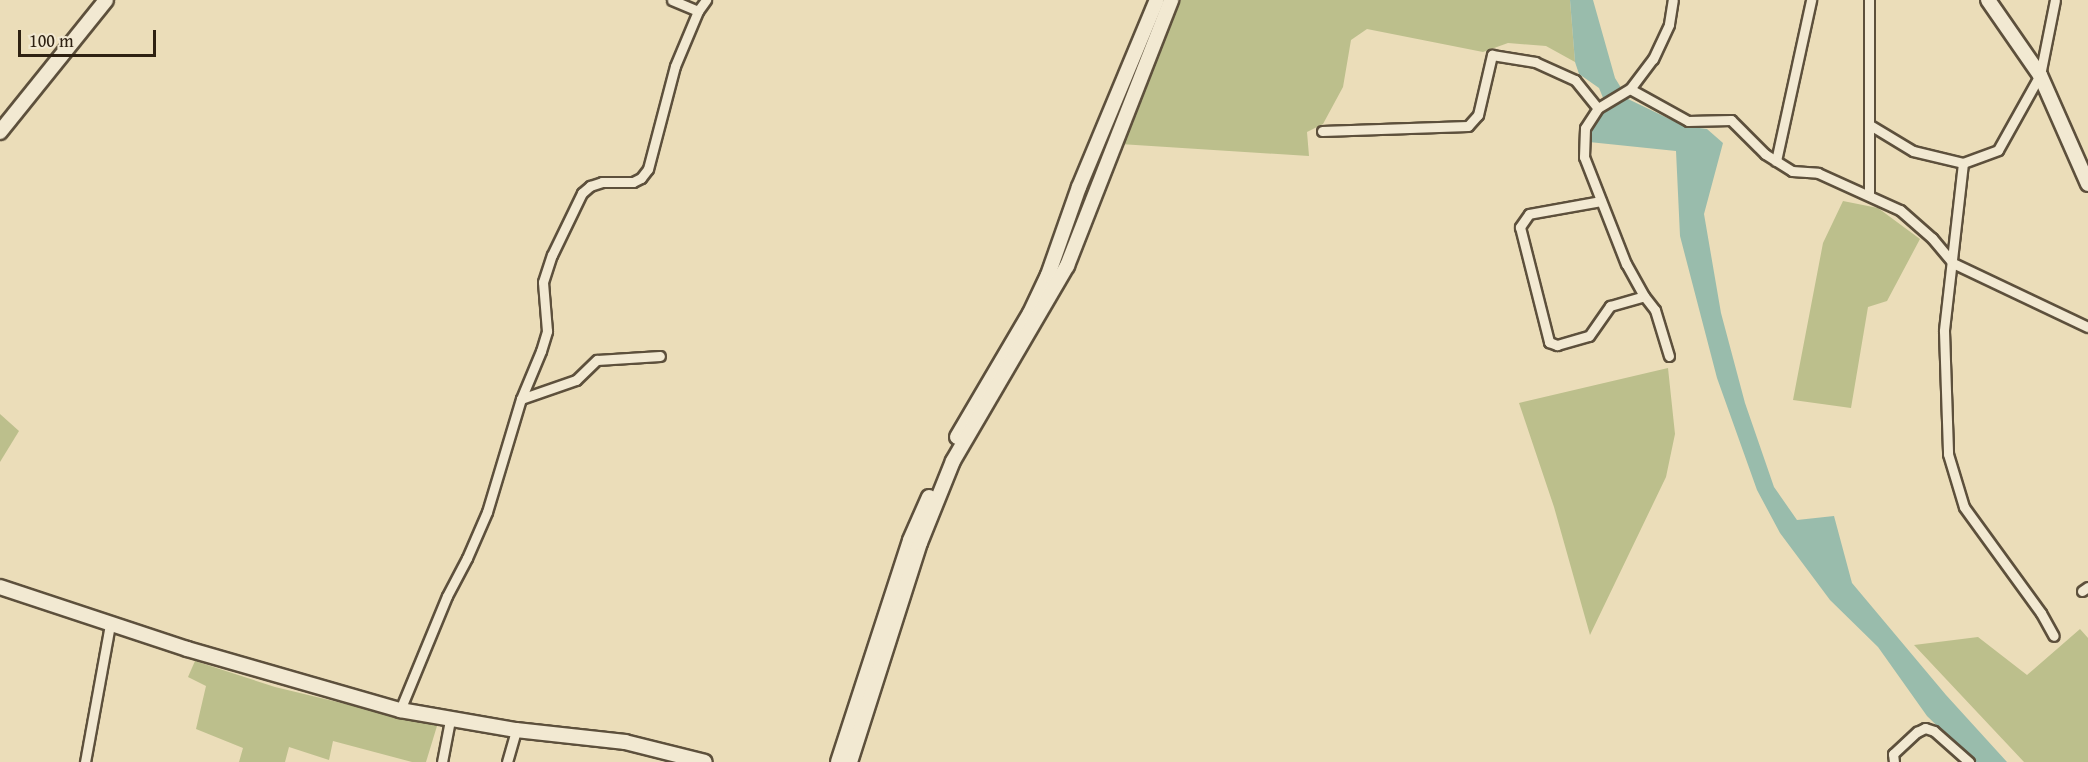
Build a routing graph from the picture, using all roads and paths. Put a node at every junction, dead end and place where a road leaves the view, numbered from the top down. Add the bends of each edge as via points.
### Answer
1 (106, 0) edge
2 (672, 0) edge
3 (706, 0) edge
4 (1157, 0) edge
5 (1171, 0) edge
6 (1672, 0) edge
7 (1811, 0) edge
8 (1869, 0) edge
9 (1988, 0) edge
10 (2055, 0) edge
11 (698, 11) junction
12 (2040, 75) junction
13 (1630, 89) junction
14 (1598, 108) junction
15 (1870, 125) junction
16 (1322, 131) dead end
17 (0, 132) edge
18 (1776, 161) junction
19 (1963, 163) junction
20 (2088, 184) edge
21 (1869, 194) junction
22 (1601, 201) junction
23 (1953, 263) junction
24 (1644, 296) junction
25 (2088, 327) edge
26 (660, 356) dead end
27 (1669, 356) dead end
28 (521, 399) junction
29 (0, 587) edge
30 (110, 624) junction
31 (2054, 636) dead end
32 (400, 710) junction
33 (450, 720) junction
34 (516, 730) junction
35 (676, 759) edge
36 (85, 762) edge
37 (442, 762) edge
38 (507, 762) edge
39 (705, 762) edge
40 (838, 762) edge
41 (850, 762) edge
42 (1894, 762) edge
43 (1969, 762) edge

1 - 17 street
2 - 11 street
3 - 11 street
4 - 40 street via 1079,187 1048,275 1030,314 946,457 915,530
5 - 41 street via 1067,266 953,461 920,543
6 - 13 street via 1669,24 1653,59
7 - 18 street
8 - 15 street
9 - 12 street
10 - 12 street
11 - 28 street via 675,66 648,169 633,182 590,186 582,194 552,255 543,282 547,331
12 - 19 street via 1998,150
12 - 20 street
13 - 14 street
13 - 18 street via 1688,121 1731,120
14 - 16 street via 1575,80 1535,62 1492,55 1478,115 1468,126
14 - 22 street via 1585,128 1584,157
15 - 19 street via 1913,151
15 - 21 street
18 - 21 street via 1792,171 1818,173
19 - 23 street
21 - 23 street via 1900,210
22 - 24 street via 1626,264
22 - 24 street via 1529,214 1520,227 1549,342 1557,345 1589,336 1610,306
23 - 25 street
23 - 31 street via 1944,331 1948,454 1964,507
24 - 27 street via 1655,310
26 - 28 street via 597,360 576,380
28 - 32 street via 487,512
29 - 30 street
30 - 32 street
30 - 36 street
32 - 33 street
33 - 34 street
33 - 37 street
34 - 35 street via 625,742
34 - 38 street
35 - 39 street
42 - 43 street via 1893,754 1925,728 1934,731

